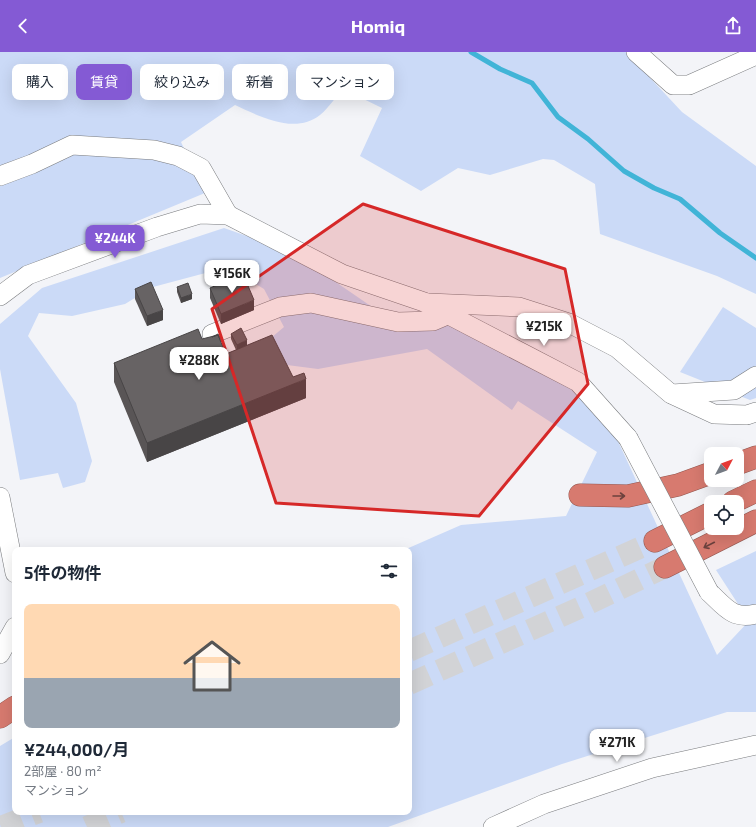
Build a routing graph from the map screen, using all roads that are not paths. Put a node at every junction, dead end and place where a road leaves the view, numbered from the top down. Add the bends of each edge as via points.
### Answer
1 (636, 52) edge
2 (756, 55) edge
3 (0, 176) edge
4 (228, 215) junction
5 (0, 296) edge
6 (424, 302) junction
7 (447, 315) junction
8 (212, 334) dead end
9 (756, 376) edge
10 (671, 394) junction
11 (756, 412) edge
12 (756, 457) edge
13 (744, 461) edge
14 (704, 476) edge
15 (756, 490) edge
16 (580, 495) dead end
17 (744, 496) edge
18 (0, 497) edge
19 (704, 516) edge
20 (756, 521) edge
21 (655, 541) tunnel mouth
22 (12, 558) edge
23 (665, 567) tunnel mouth
24 (756, 614) edge
25 (12, 632) edge
26 (0, 654) edge
27 (12, 709) edge
28 (0, 717) edge
29 (756, 745) edge
30 (493, 827) edge

1 - 2 street via 673,85 689,85
3 - 4 street via 72,146 154,150 178,156 201,168
4 - 5 street via 200,214 158,227 28,275
4 - 6 street via 342,274
6 - 7 street
6 - 10 street via 519,307 569,323 617,348
7 - 8 street via 433,321 398,322 311,303 280,307
7 - 24 street, bridge via 578,382 628,438 710,592 731,613 745,617
9 - 10 street via 734,390
10 - 11 street via 714,414 747,415
12 - 13 highway
16 -> 14 highway via 628,496 678,485
15 - 17 highway
18 - 22 street
19 - 21 highway
20 -> 23 highway
25 - 26 street
27 - 28 highway
29 - 30 street via 652,768 544,804

